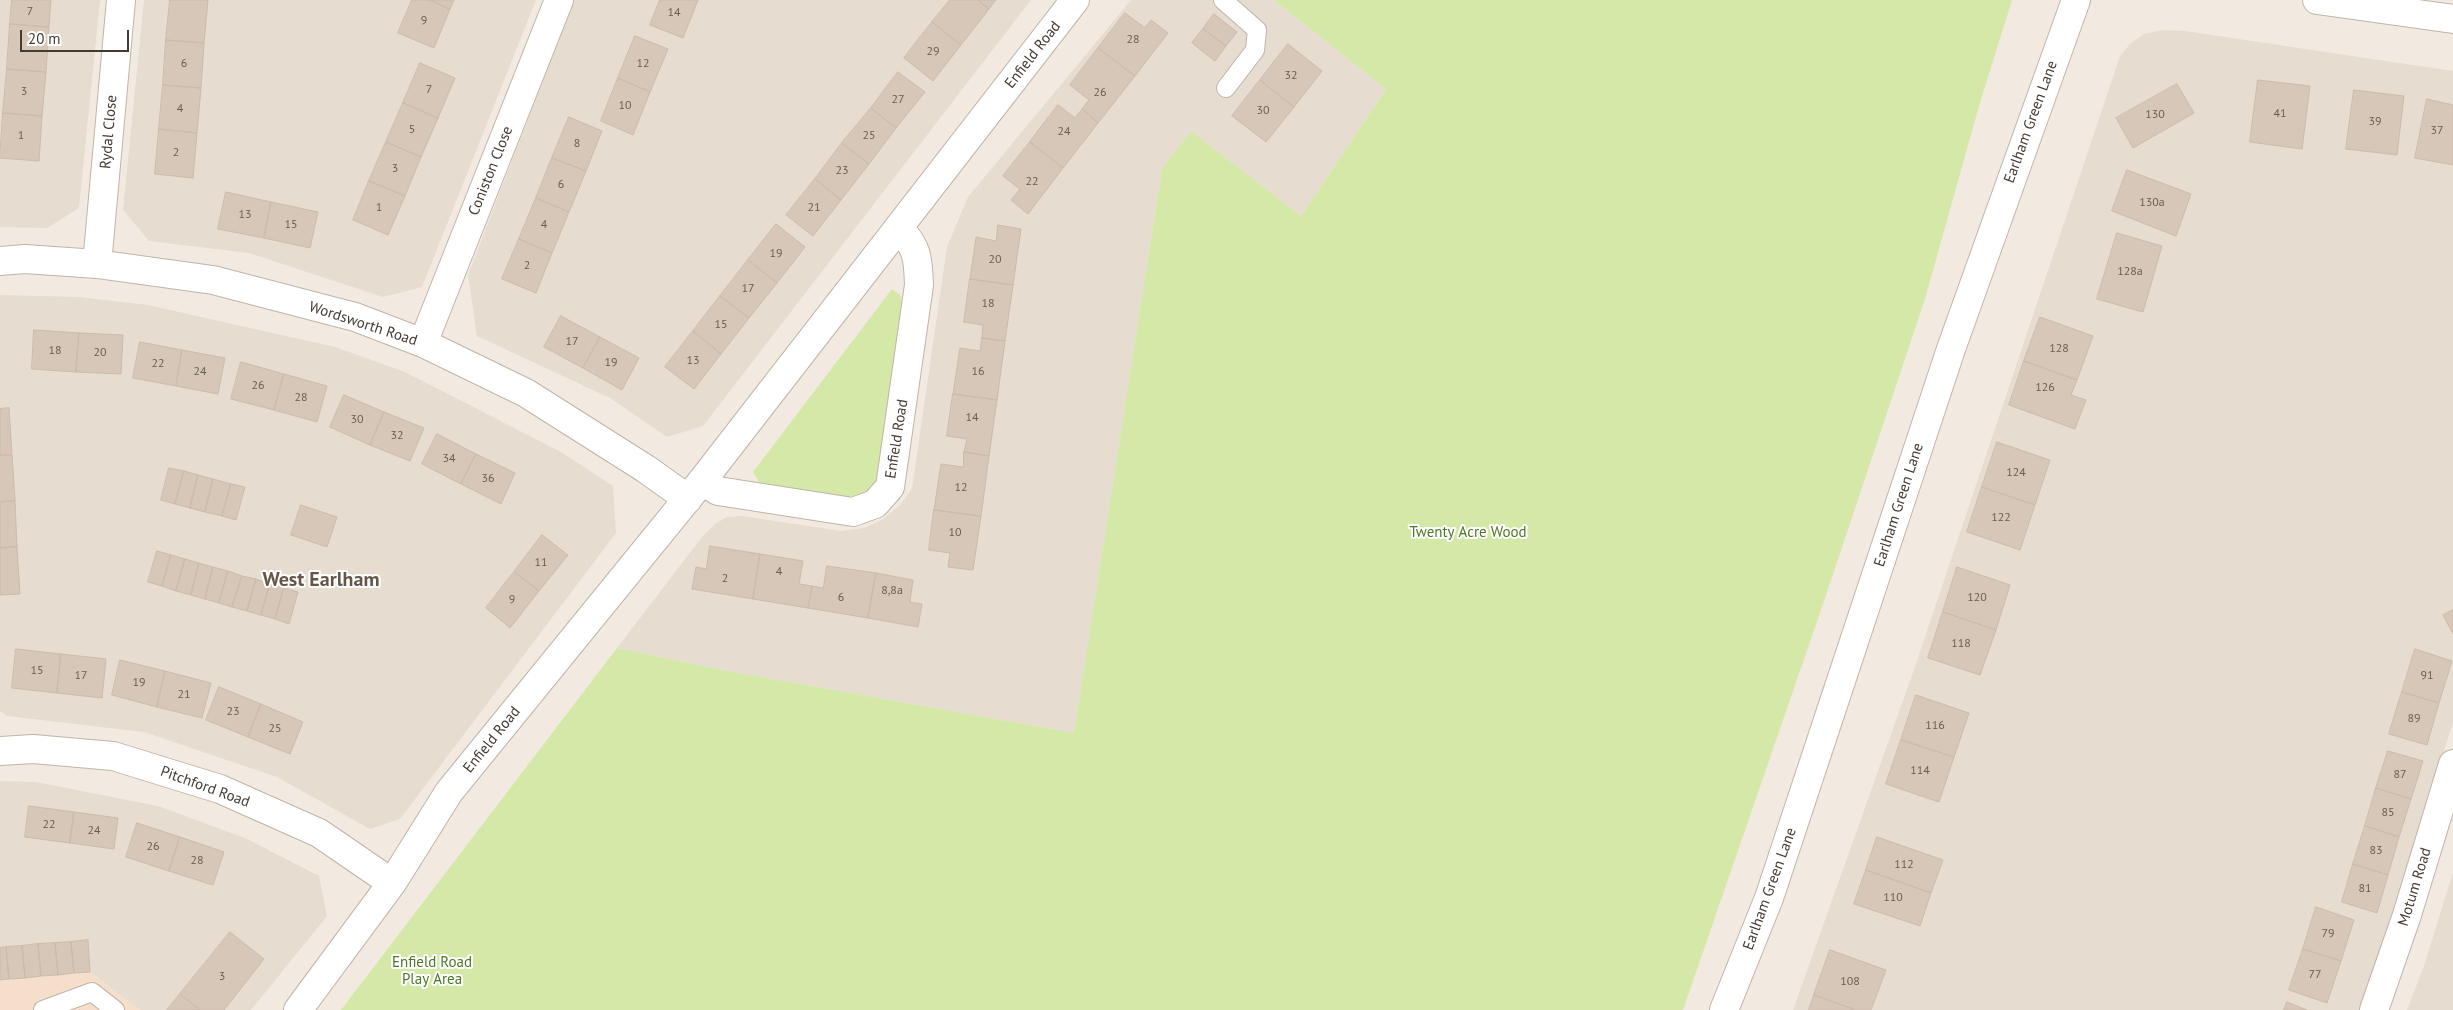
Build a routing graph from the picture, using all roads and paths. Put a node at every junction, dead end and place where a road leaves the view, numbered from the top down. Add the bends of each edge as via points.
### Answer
1 (121, 0) edge
2 (559, 0) edge
3 (1075, 0) edge
4 (1223, 0) edge
5 (2076, 0) edge
6 (2317, 0) edge
7 (2453, 19) edge
8 (1226, 88) dead end
9 (898, 228) junction
10 (0, 261) edge
11 (97, 264) junction
12 (424, 343) junction
13 (695, 490) junction
14 (0, 751) edge
15 (2453, 764) edge
16 (392, 882) junction
17 (43, 1010) edge
18 (115, 1010) edge
19 (298, 1010) edge
20 (1724, 1010) edge
21 (2374, 1010) edge

1 - 11 street, Rydal Close
2 - 12 street, Coniston Close
3 - 9 street, Enfield Road
4 - 8 lane via 1256,30 1255,50
5 - 20 street, Earlham Green Lane via 1951,349 1769,898
6 - 7 street
9 - 13 street, Enfield Road
9 - 13 street, Enfield Road via 911,241 918,257 919,285 890,487 875,504 853,512
10 - 11 street, Wordsworth Road via 25,259
11 - 12 street, Wordsworth Road via 213,280 355,317
12 - 13 street, Wordsworth Road via 526,393 646,469
13 - 16 street, Enfield Road via 449,792
14 - 16 street, Pitchford Road via 33,749 113,756 220,789 319,833
15 - 21 street, Motum Road
16 - 19 street, Enfield Road
17 - 18 lane via 92,992

